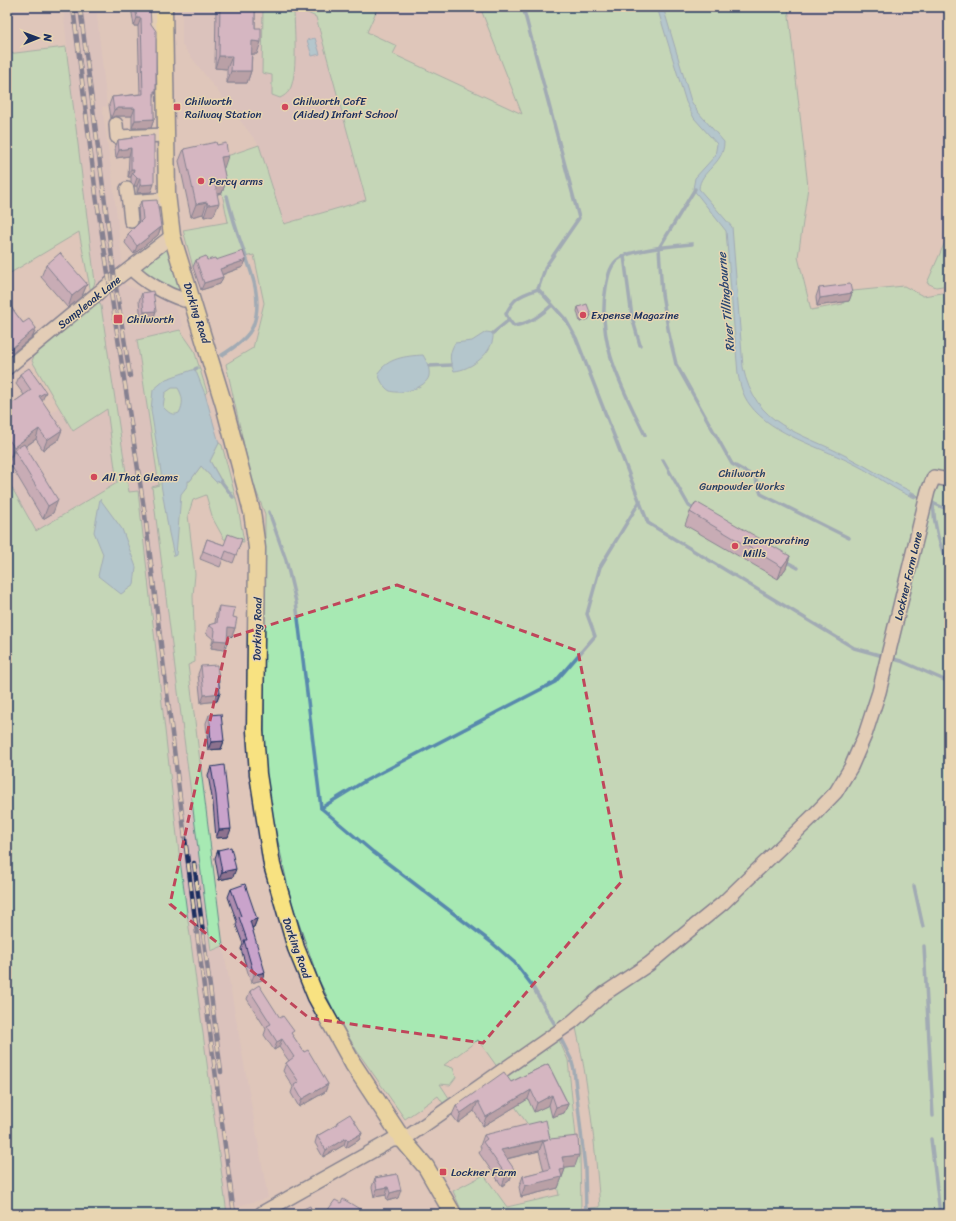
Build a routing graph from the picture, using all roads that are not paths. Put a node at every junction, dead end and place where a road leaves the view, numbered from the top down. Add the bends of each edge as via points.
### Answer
1 (156, 7) edge
2 (164, 7) edge
3 (156, 32) edge
4 (117, 135) dead end
5 (166, 136) junction
6 (127, 189) dead end
7 (168, 199) junction
8 (129, 202) junction
9 (131, 221) dead end
10 (172, 236) junction
11 (131, 268) junction
12 (192, 297) junction
13 (7, 368) edge
14 (949, 480) edge
15 (399, 1140) junction
16 (262, 1213) dead end
17 (453, 1214) edge

1 - 3 street
2 - 5 main road, Dorking Road
4 - 5 street
5 - 7 main road, Dorking Road
6 - 8 street
7 - 8 street
7 - 10 main road, Dorking Road
8 - 9 street
10 - 11 street, Sampleoak Lane
10 - 12 main road, Dorking Road
11 - 12 street via 143,279 177,298 184,300
11 - 13 street, Sampleoak Lane
12 - 15 main road, Dorking Road via 224,404 256,537 256,752 272,865 296,948 316,997
14 - 15 street, Lockner Farm Lane via 934,477 928,491 886,666 865,735 851,768 836,792 723,903 649,964 604,994 572,1022
15 - 16 street via 392,1140
15 - 17 main road, Dorking Road via 426,1166

